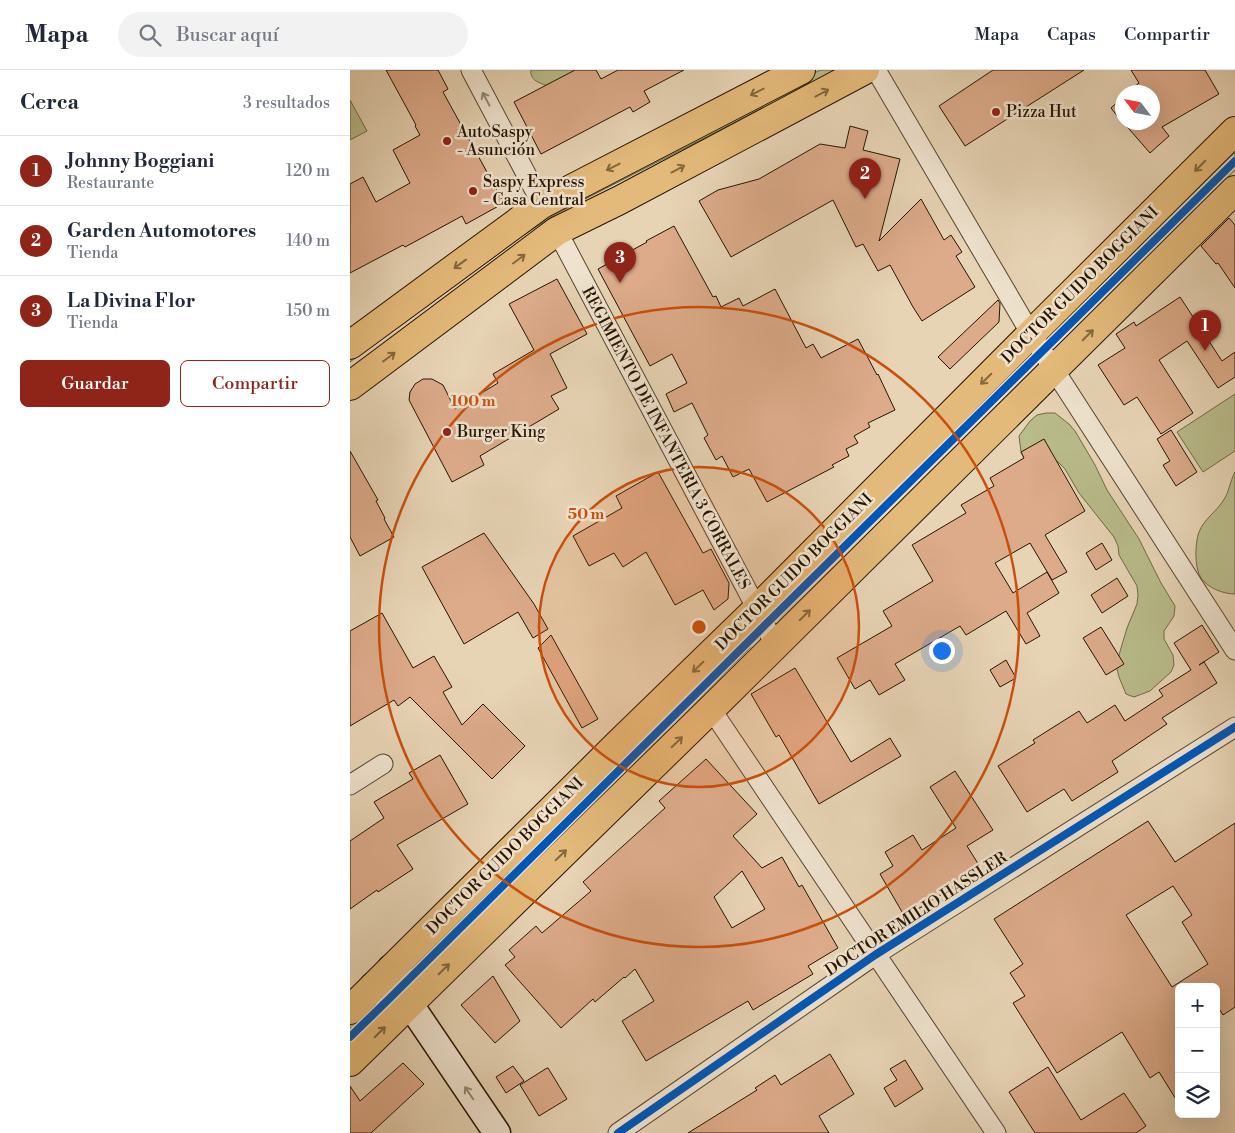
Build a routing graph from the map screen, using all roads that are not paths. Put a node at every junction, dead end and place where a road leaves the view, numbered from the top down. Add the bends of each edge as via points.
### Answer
1 (470, 70) edge
2 (801, 70) edge
3 (865, 70) edge
4 (876, 70) edge
5 (1235, 131) edge
6 (1235, 190) edge
7 (542, 204) junction
8 (557, 231) junction
9 (1031, 334) junction
10 (350, 345) edge
11 (1054, 370) junction
12 (350, 386) edge
13 (757, 609) junction
14 (775, 645) junction
15 (1235, 650) edge
16 (711, 708) junction
17 (1235, 727) edge
18 (383, 764) dead end
19 (350, 785) edge
20 (875, 955) junction
21 (382, 977) junction
22 (409, 1003) junction
23 (350, 1010) edge
24 (350, 1062) edge
25 (497, 1133) edge
26 (618, 1133) edge
27 (996, 1133) edge

7 -> 1 street
2 -> 7 main road
8 -> 3 main road
4 - 9 street
5 -> 9 main road, DOCTOR GUIDO BOGGIANI
11 -> 6 main road
7 -> 10 main road
12 -> 8 main road
8 - 13 street, REGIMIENTO DE INFANTERIA 3 CORRALES
9 - 11 street
9 -> 13 main road, DOCTOR GUIDO BOGGIANI
14 -> 11 main road
11 - 15 street
13 - 14 street, REGIMIENTO DE INFANTERIA 3 CORRALES
13 -> 21 main road, DOCTOR GUIDO BOGGIANI
14 - 16 main road
16 - 20 street
22 -> 16 main road
17 - 20 street, DOCTOR EMILIO HASSLER
18 - 19 street
20 - 26 street, DOCTOR EMILIO HASSLER
20 - 27 street
21 - 22 street via 406,982
21 - 23 main road, DOCTOR GUIDO BOGGIANI
24 -> 22 main road
25 -> 22 street

